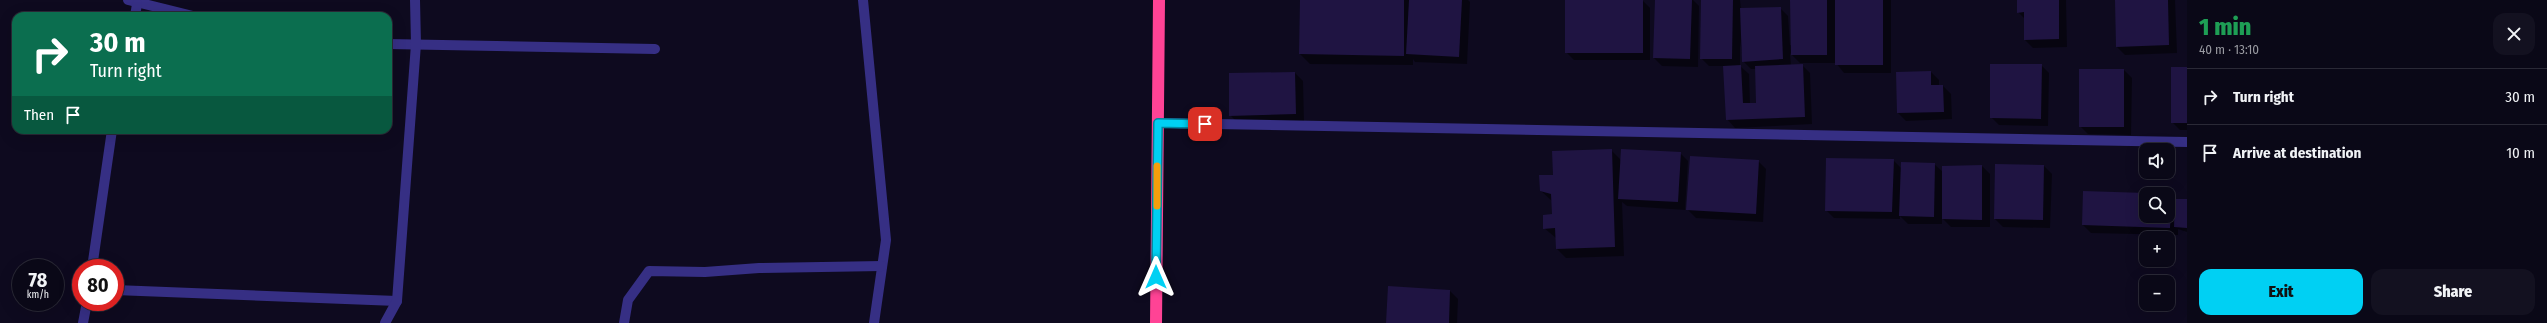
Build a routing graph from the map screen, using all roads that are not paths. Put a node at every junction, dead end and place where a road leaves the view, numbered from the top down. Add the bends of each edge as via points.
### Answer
1 (415, 0) edge
2 (864, 0) edge
3 (1159, 0) edge
4 (133, 2) edge
5 (134, 12) edge
6 (176, 12) edge
7 (392, 44) edge
8 (416, 44) junction
9 (655, 49) dead end
10 (1158, 123) junction
11 (111, 134) edge
12 (2187, 142) edge
13 (93, 259) edge
14 (882, 266) junction
15 (124, 290) edge
16 (396, 301) junction
17 (86, 311) edge
18 (84, 323) edge
19 (385, 323) edge
20 (624, 323) edge
21 (874, 323) edge
22 (1156, 323) edge

1 - 8 street
2 - 14 street via 886,240
3 - 10 highway
4 - 5 street
4 - 6 street
7 - 8 street
8 - 9 street
8 - 16 street
10 - 12 street
10 - 22 highway
11 - 13 street
14 - 20 street via 758,268 705,272 649,271 628,300
14 - 21 street
15 - 16 street
16 - 19 street
17 - 18 street

